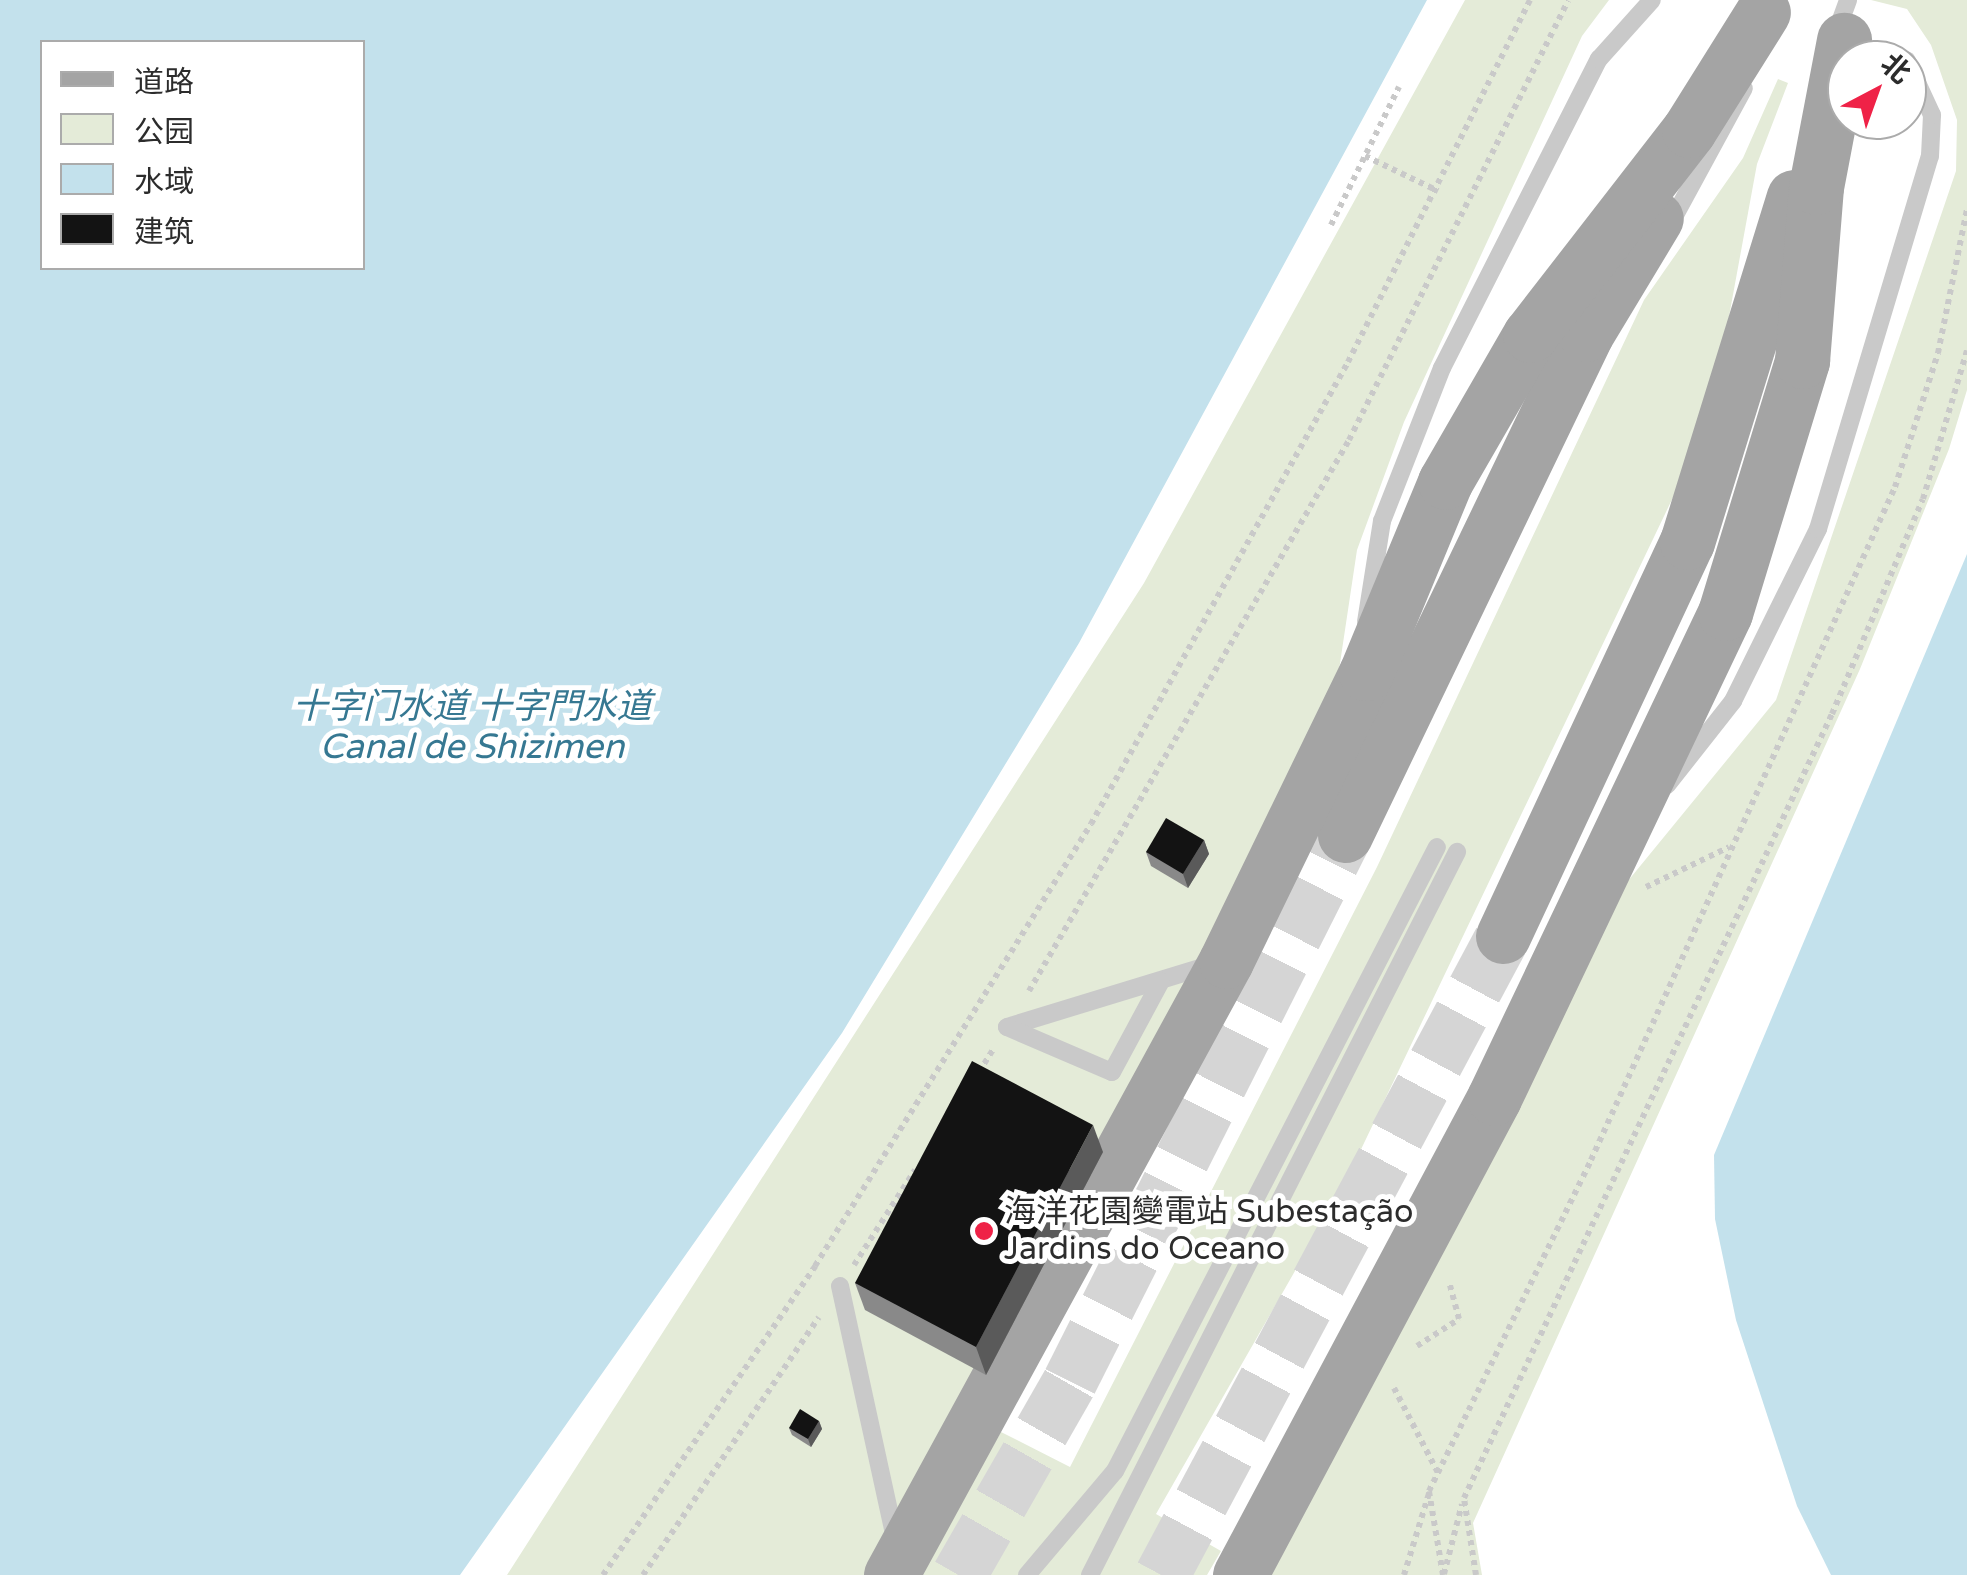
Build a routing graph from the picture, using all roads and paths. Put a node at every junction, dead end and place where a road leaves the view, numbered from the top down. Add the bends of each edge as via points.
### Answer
1 (1530, 0) edge
2 (1568, 0) edge
3 (1652, 0) edge
4 (1771, 8) edge
5 (1871, 35) edge
6 (1400, 87) dead end
7 (1805, 125) dead end
8 (1366, 156) junction
9 (1787, 179) dead end
10 (1438, 192) junction
11 (1967, 208) edge
12 (1331, 225) dead end
13 (1967, 350) edge
14 (1524, 518) dead end
15 (1366, 673) junction
16 (1345, 835) tunnel mouth
17 (1730, 846) junction
18 (1437, 847) dead end
19 (1457, 852) dead end
20 (1628, 868) junction
21 (1493, 932) joint
22 (1226, 960) junction
23 (1161, 980) junction
24 (1007, 1028) junction
25 (976, 1076) edge
26 (924, 1156) edge
27 (1456, 1267) dead end
28 (840, 1286) junction
29 (1410, 1358) dead end
30 (1401, 1374) dead end
31 (1438, 1473) junction
32 (1430, 1492) junction
33 (1464, 1498) junction
34 (896, 1567) edge
35 (604, 1575) edge
36 (643, 1575) edge
37 (1027, 1575) edge
38 (1090, 1575) edge
39 (1240, 1575) edge
40 (1404, 1575) edge
41 (1443, 1575) edge
42 (1476, 1575) edge

1 - 10 path
2 - 24 path via 1348,440
3 - 15 lane via 1599,59 1442,368 1382,521 1366,593
4 - 14 lane via 1710,164 1634,281
4 - 15 main road via 1689,130 1530,335 1445,482
4 - 16 main road via 1700,158 1586,334
5 - 7 lane
5 - 20 main road via 1780,454
5 - 20 lane via 1932,114 1930,156 1818,529 1734,701
5 - 21 main road via 1687,542
6 - 8 path
8 - 10 path
8 - 12 path
9 - 21 lane via 1715,436
10 - 35 path via 1091,824 815,1266
11 - 17 path via 1938,353 1895,487
13 - 33 path via 1923,499 1832,714
15 - 22 main road
17 - 20 path
17 - 31 path
18 - 37 lane via 1114,1471
19 - 38 lane
20 - 39 main road via 1494,1098
22 - 23 lane
22 - 34 main road
23 - 24 lane
23 - 24 lane via 1112,1072
24 - 25 path
26 - 28 path
27 - 29 path via 1448,1284 1460,1319 1418,1342
28 - 34 lane
28 - 36 path
30 - 31 path via 1392,1390
31 - 32 path
32 - 40 path
32 - 41 path
33 - 41 path
33 - 42 path

